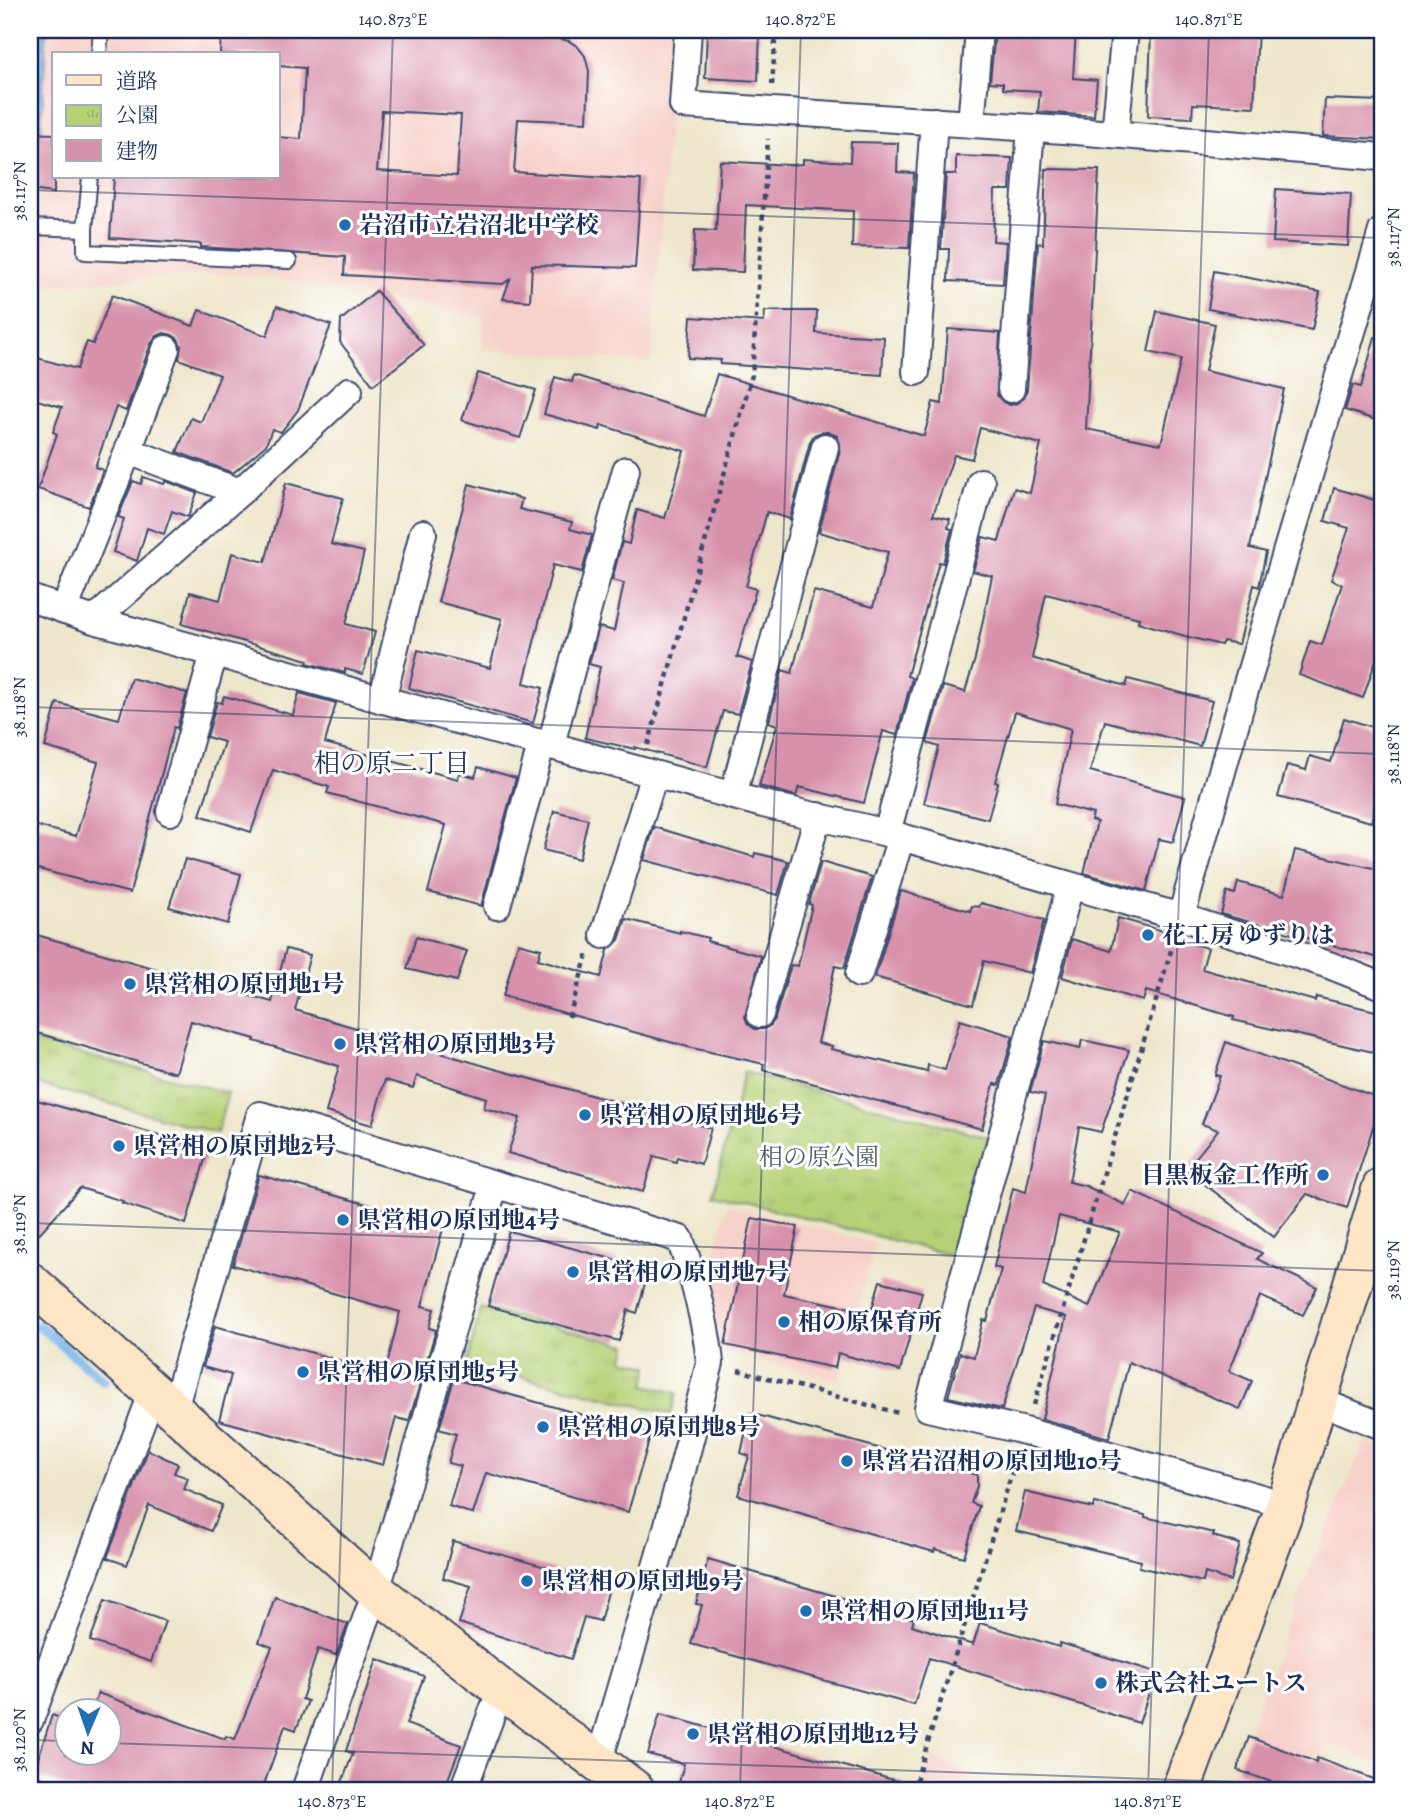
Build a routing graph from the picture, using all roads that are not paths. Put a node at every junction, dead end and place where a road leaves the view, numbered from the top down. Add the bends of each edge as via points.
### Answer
1 (101, 30) edge
2 (688, 30) edge
3 (979, 30) edge
4 (1125, 30) edge
5 (99, 52) edge
6 (934, 121) junction
7 (971, 124) junction
8 (1031, 128) junction
9 (1115, 134) junction
10 (1382, 157) edge
11 (90, 178) edge
12 (30, 227) edge
13 (86, 229) junction
14 (1382, 231) edge
15 (289, 261) dead end
16 (166, 348) dead end
17 (916, 372) dead end
18 (1011, 389) dead end
19 (349, 391) dead end
20 (825, 447) dead end
21 (128, 451) junction
22 (626, 470) dead end
23 (981, 482) dead end
24 (240, 492) junction
25 (423, 533) dead end
26 (30, 598) edge
27 (64, 610) junction
28 (94, 620) junction
29 (214, 653) junction
30 (382, 700) junction
31 (546, 743) junction
32 (647, 773) junction
33 (733, 796) junction
34 (170, 812) dead end
35 (818, 816) junction
36 (894, 835) junction
37 (1070, 886) junction
38 (497, 906) dead end
39 (1181, 916) junction
40 (604, 935) dead end
41 (859, 974) dead end
42 (1382, 986) edge
43 (760, 1014) dead end
44 (494, 1186) junction
45 (1382, 1187) edge
46 (30, 1282) edge
47 (164, 1400) junction
48 (1319, 1401) junction
49 (1382, 1426) edge
50 (1286, 1506) junction
51 (376, 1591) junction
52 (500, 1689) junction
53 (30, 1720) edge
54 (599, 1762) junction
55 (305, 1790) edge
56 (463, 1790) edge
57 (635, 1790) edge
58 (1181, 1790) edge

1 - 5 lane
2 - 6 street via 683,105
3 - 7 street
4 - 9 street
6 - 7 street
6 - 17 street
7 - 8 street
8 - 9 street
8 - 18 street
9 - 10 street
11 - 13 lane
12 - 13 lane
13 - 15 lane via 85,252
14 - 39 street
16 - 21 street
19 - 24 street
20 - 33 street
21 - 24 street
21 - 27 street
22 - 31 street
23 - 36 street
24 - 28 street
25 - 30 street
26 - 27 street
27 - 28 street
28 - 29 street
29 - 30 street
29 - 34 street
30 - 31 street
31 - 32 street
31 - 38 street
32 - 33 street
32 - 40 street
33 - 35 street
35 - 36 street
35 - 43 street
36 - 37 street
36 - 41 street
37 - 39 street
37 - 50 street via 928,1408
39 - 42 street
44 - 47 street via 260,1115
44 - 51 street
44 - 54 street via 680,1240 708,1338 710,1363
45 - 48 street
46 - 47 street
47 - 51 street
47 - 53 street
48 - 49 street
48 - 50 street
50 - 58 street
51 - 52 street
51 - 55 street
52 - 54 street
52 - 56 street
54 - 57 street

